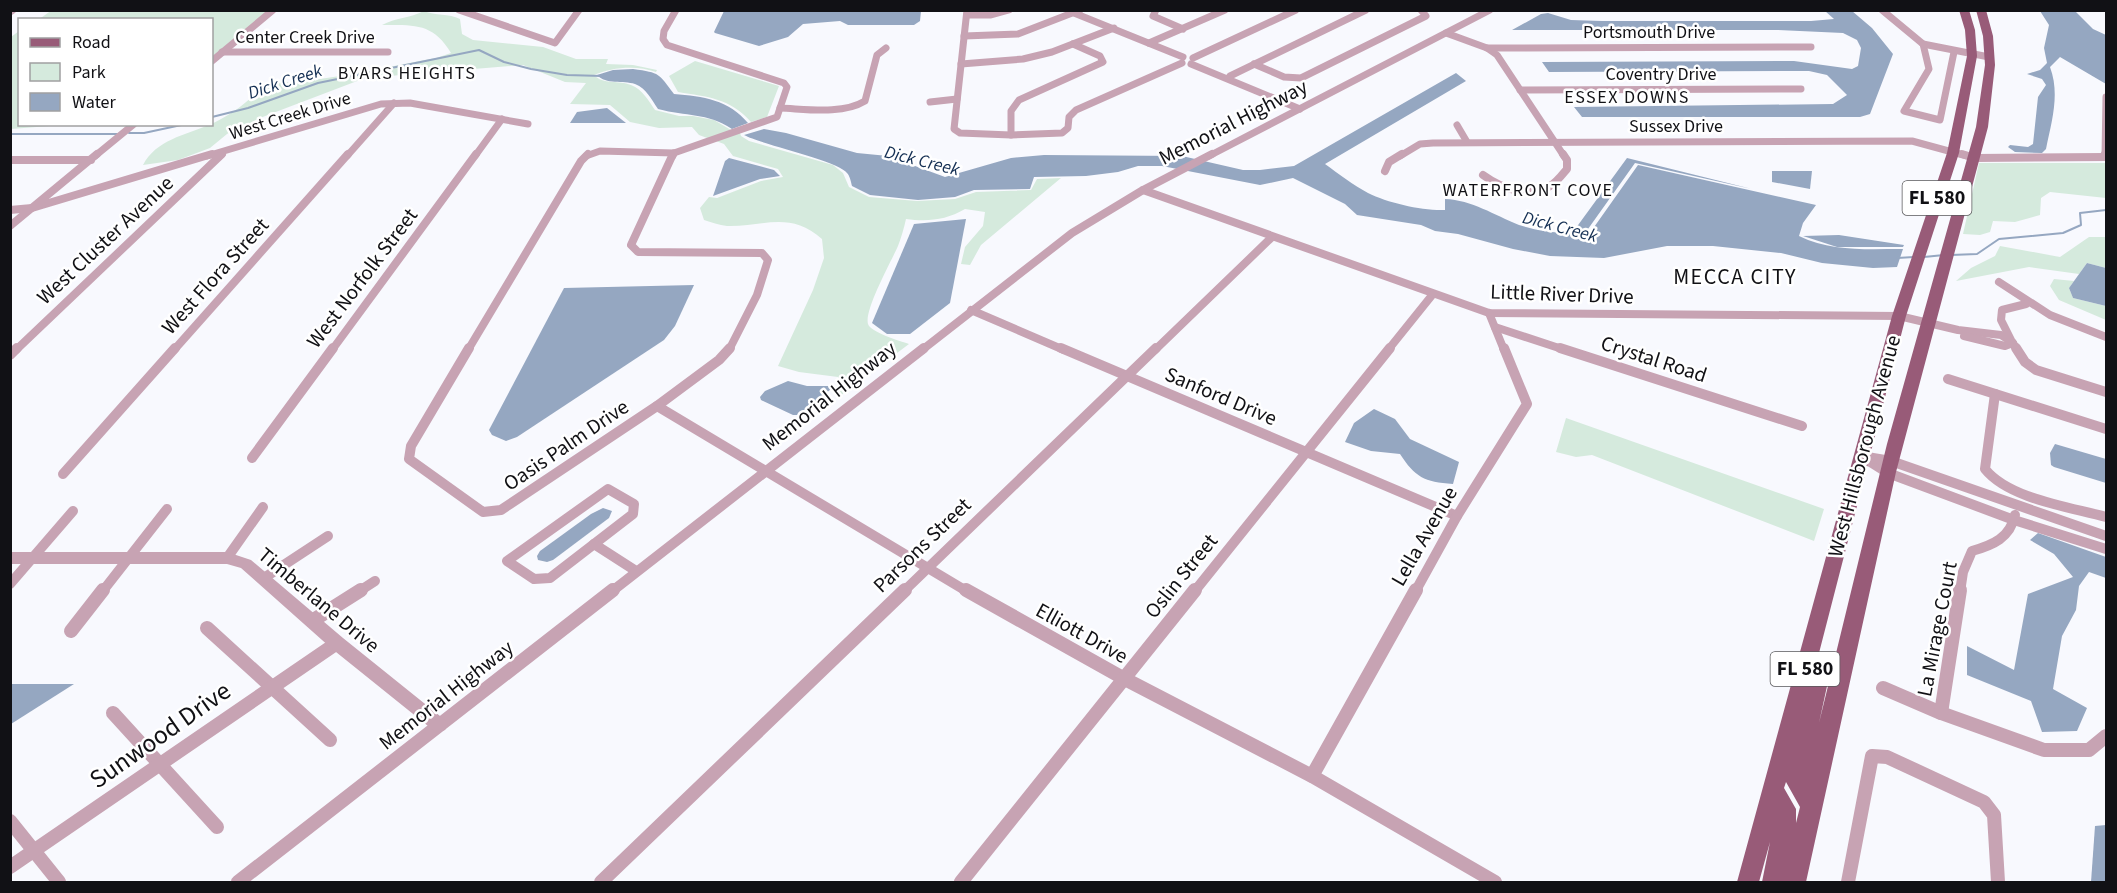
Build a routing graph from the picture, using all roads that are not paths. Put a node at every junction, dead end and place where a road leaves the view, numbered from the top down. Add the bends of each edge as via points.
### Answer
1 (273, 10) edge
2 (459, 10) edge
3 (579, 10) edge
4 (676, 10) edge
5 (1009, 10) edge
6 (1156, 10) edge
7 (1225, 10) edge
8 (1296, 10) edge
9 (1366, 10) edge
10 (1421, 10) edge
11 (1490, 10) edge
12 (1882, 10) edge
13 (1964, 10) edge
14 (1982, 10) edge
15 (1077, 12) edge
16 (475, 13) edge
17 (967, 13) edge
18 (1114, 28) junction
19 (1183, 28) junction
20 (1446, 33) junction
21 (964, 36) junction
22 (1149, 43) junction
23 (1073, 44) junction
24 (1923, 44) junction
25 (1811, 47) dead end
26 (885, 48) dead end
27 (1487, 48) junction
28 (1951, 51) junction
29 (222, 52) junction
30 (388, 52) dead end
31 (1972, 55) junction
32 (1989, 58) junction
33 (213, 60) edge
34 (1189, 61) junction
35 (961, 64) junction
36 (1254, 64) junction
37 (1230, 76) junction
38 (1801, 89) dead end
39 (1520, 90) junction
40 (2106, 97) edge
41 (957, 99) junction
42 (1278, 99) junction
43 (930, 102) dead end
44 (394, 103) junction
45 (780, 108) junction
46 (1300, 109) junction
47 (502, 119) junction
48 (528, 124) dead end
49 (1457, 125) dead end
50 (132, 126) edge
51 (1011, 135) junction
52 (1467, 142) junction
53 (1555, 142) junction
54 (225, 152) junction
55 (674, 153) junction
56 (1953, 153) junction
57 (1975, 158) junction
58 (2106, 158) edge
59 (10, 160) edge
60 (91, 160) junction
61 (1386, 171) dead end
62 (1483, 176) dead end
63 (1143, 190) junction
64 (32, 208) junction
65 (10, 210) edge
66 (10, 226) edge
67 (1272, 237) junction
68 (1999, 282) dead end
69 (1433, 294) junction
70 (2026, 304) junction
71 (972, 310) junction
72 (1489, 313) junction
73 (1899, 316) junction
74 (1927, 323) junction
75 (1495, 327) junction
76 (2106, 337) edge
77 (2013, 343) junction
78 (10, 355) edge
79 (1127, 376) junction
80 (1948, 379) dead end
81 (2106, 392) edge
82 (1995, 394) junction
83 (657, 406) junction
84 (1802, 426) dead end
85 (2106, 429) edge
86 (1306, 451) junction
87 (1861, 456) junction
88 (252, 458) dead end
89 (1889, 467) junction
90 (765, 471) junction
91 (63, 474) dead end
92 (2016, 505) junction
93 (263, 507) dead end
94 (167, 509) dead end
95 (73, 511) dead end
96 (1457, 516) junction
97 (2106, 517) edge
98 (2014, 520) junction
99 (328, 536) dead end
100 (2106, 536) edge
101 (594, 544) junction
102 (2106, 549) edge
103 (129, 557) junction
104 (10, 558) edge
105 (33, 558) junction
106 (227, 558) junction
107 (926, 568) junction
108 (636, 571) junction
109 (264, 578) junction
110 (375, 581) dead end
111 (10, 584) edge
112 (312, 621) junction
113 (207, 628) dead end
114 (71, 631) dead end
115 (337, 643) junction
116 (1809, 652) junction
117 (1123, 678) junction
118 (271, 688) junction
119 (1883, 688) dead end
120 (113, 713) dead end
121 (1941, 713) junction
122 (439, 725) junction
123 (2106, 736) edge
124 (330, 740) dead end
125 (160, 765) junction
126 (1312, 776) junction
127 (1773, 789) junction
128 (1811, 806) junction
129 (10, 821) edge
130 (217, 827) dead end
131 (34, 851) junction
132 (10, 867) edge
133 (60, 882) edge
134 (238, 882) edge
135 (601, 882) edge
136 (961, 882) edge
137 (1495, 882) edge
138 (1748, 882) edge
139 (1773, 882) edge
140 (1794, 882) edge
141 (1848, 882) edge
142 (1998, 882) edge

1 - 29 street
2 - 16 street
3 - 16 street via 555,43
4 - 45 street via 664,31 663,39 668,45 784,83 787,87
5 - 17 street via 991,15
6 - 19 street via 1153,16
7 - 19 street
8 - 34 street
9 - 36 street
10 - 36 street via 1425,16 1301,78 1284,77
11 - 20 street, Memorial Highway
12 - 24 street
13 - 31 main road, West Hillsborough Avenue / FL 580
14 - 32 main road, West Hillsborough Avenue / FL 580 via 1989,33
15 - 18 street
15 - 21 street via 1018,34
17 - 21 street
18 - 22 street
18 - 23 street
19 - 22 street
20 - 27 street
20 - 46 street, Memorial Highway
21 - 35 street
22 - 34 street
23 - 35 street via 1023,59
23 - 51 street via 1100,56 1103,62 1019,100 1011,111
24 - 28 street
24 - 28 street via 1929,69 1904,111 1940,120 1948,90
25 - 27 street, Portsmouth Drive
26 - 45 street via 877,55 862,104 849,108
27 - 39 street via 1497,55
28 - 31 street
29 - 30 street, Center Creek Drive
29 - 33 street
31 - 32 street
31 - 56 main road, West Hillsborough Avenue / FL 580
32 - 57 main road, West Hillsborough Avenue / FL 580 via 1989,83
34 - 37 street
34 - 42 street
34 - 51 street via 1076,110 1062,133
35 - 41 street
36 - 37 street
37 - 42 street
38 - 39 street, Coventry Drive
39 - 53 street
40 - 58 street
41 - 43 street
41 - 51 street via 954,129 969,135
42 - 46 street
44 - 47 street, West Creek Drive
44 - 54 street, West Creek Drive
44 - 91 street, West Flora Street
45 - 55 street via 777,117 770,121
46 - 63 street, Memorial Highway
47 - 48 street, West Creek Drive
47 - 88 street, West Norfolk Street
49 - 52 street
50 - 60 street
52 - 53 street, Sussex Drive
52 - 61 street, Sussex Drive via 1420,144 1389,162
53 - 56 street, Sussex Drive via 1912,141
53 - 62 street via 1567,160 1567,169 1549,187 1508,189
54 - 64 street, West Creek Drive
54 - 78 street, West Cluster Avenue
55 - 83 street, Oasis Palm Drive via 631,245 638,252 762,253 768,260 757,295 733,345
55 - 83 street, Oasis Palm Drive via 600,151 581,161 411,446 409,459 483,512 501,510
56 - 57 street, Sussex Drive
56 - 73 main road, West Hillsborough Avenue / FL 580
57 - 58 street, Sussex Drive
57 - 74 main road, West Hillsborough Avenue / FL 580
59 - 60 street
60 - 64 street
63 - 67 street, Little River Drive
63 - 71 street, Memorial Highway via 1072,233
64 - 65 street
64 - 66 street
67 - 69 street, Little River Drive
67 - 79 street, Parsons Street
68 - 70 street
69 - 72 street, Little River Drive
69 - 86 street, Oslin Street
70 - 76 street via 2052,318
70 - 77 street via 2002,310 2001,320
71 - 79 street, Sanford Drive
71 - 90 street, Memorial Highway
72 - 73 street, Little River Drive
72 - 75 street, Lella Avenue
73 - 74 street, Little River Drive
73 - 87 main road, West Hillsborough Avenue / FL 580
74 - 77 street, Little River Drive via 1941,331 1988,338 2005,346
74 - 89 main road, West Hillsborough Avenue / FL 580
75 - 84 street, Crystal Road
75 - 96 street, Lella Avenue via 1527,404
77 - 81 street via 2025,362 2036,370
79 - 86 street, Sanford Drive
79 - 107 street, Parsons Street
80 - 82 street
82 - 85 street
82 - 97 street via 1988,475 2008,487
83 - 90 street, Elliott Drive
86 - 96 street, Sanford Drive
86 - 117 street, Oslin Street
87 - 89 street
87 - 116 main road, West Hillsborough Avenue / FL 580
89 - 92 street
89 - 98 street
89 - 128 main road, West Hillsborough Avenue / FL 580
90 - 107 street, Elliott Drive
90 - 108 street, Memorial Highway
92 - 98 street, La Mirage Court
92 - 100 street
93 - 106 street
94 - 103 street
95 - 105 street
96 - 126 street, Lella Avenue
98 - 102 street
98 - 121 street, La Mirage Court via 1999,543 1972,551 1963,572
99 - 109 street
101 - 101 street via 634,512 634,504 608,489 507,561 534,579 546,579
101 - 108 street
103 - 105 street, Timberlane Drive
103 - 106 street, Timberlane Drive
103 - 114 street
104 - 105 street, Timberlane Drive
105 - 111 street
106 - 109 street, Timberlane Drive via 246,564
107 - 117 street, Elliott Drive
107 - 135 street, Parsons Street
108 - 122 street, Memorial Highway
109 - 112 street, Timberlane Drive
110 - 112 street
112 - 115 street, Timberlane Drive
113 - 118 street
115 - 118 street, Sunwood Drive
115 - 122 street, Timberlane Drive
116 - 127 main road, West Hillsborough Avenue / FL 580
116 - 128 main road via 1819,676 1796,781
117 - 126 street, Elliott Drive
117 - 136 street, Oslin Street
118 - 124 street
118 - 125 street, Sunwood Drive
119 - 121 street
120 - 125 street
121 - 123 street via 2044,750 2088,750
122 - 134 street, Memorial Highway
125 - 130 street
125 - 131 street, Sunwood Drive
126 - 137 street, Elliott Drive
127 - 138 main road, West Hillsborough Avenue / FL 580
127 - 139 main road via 1785,809 1785,824
128 - 140 main road, West Hillsborough Avenue / FL 580
129 - 131 street
131 - 132 street, Sunwood Drive
131 - 133 street
141 - 142 street via 1872,756 1887,757 1984,802 1994,815

